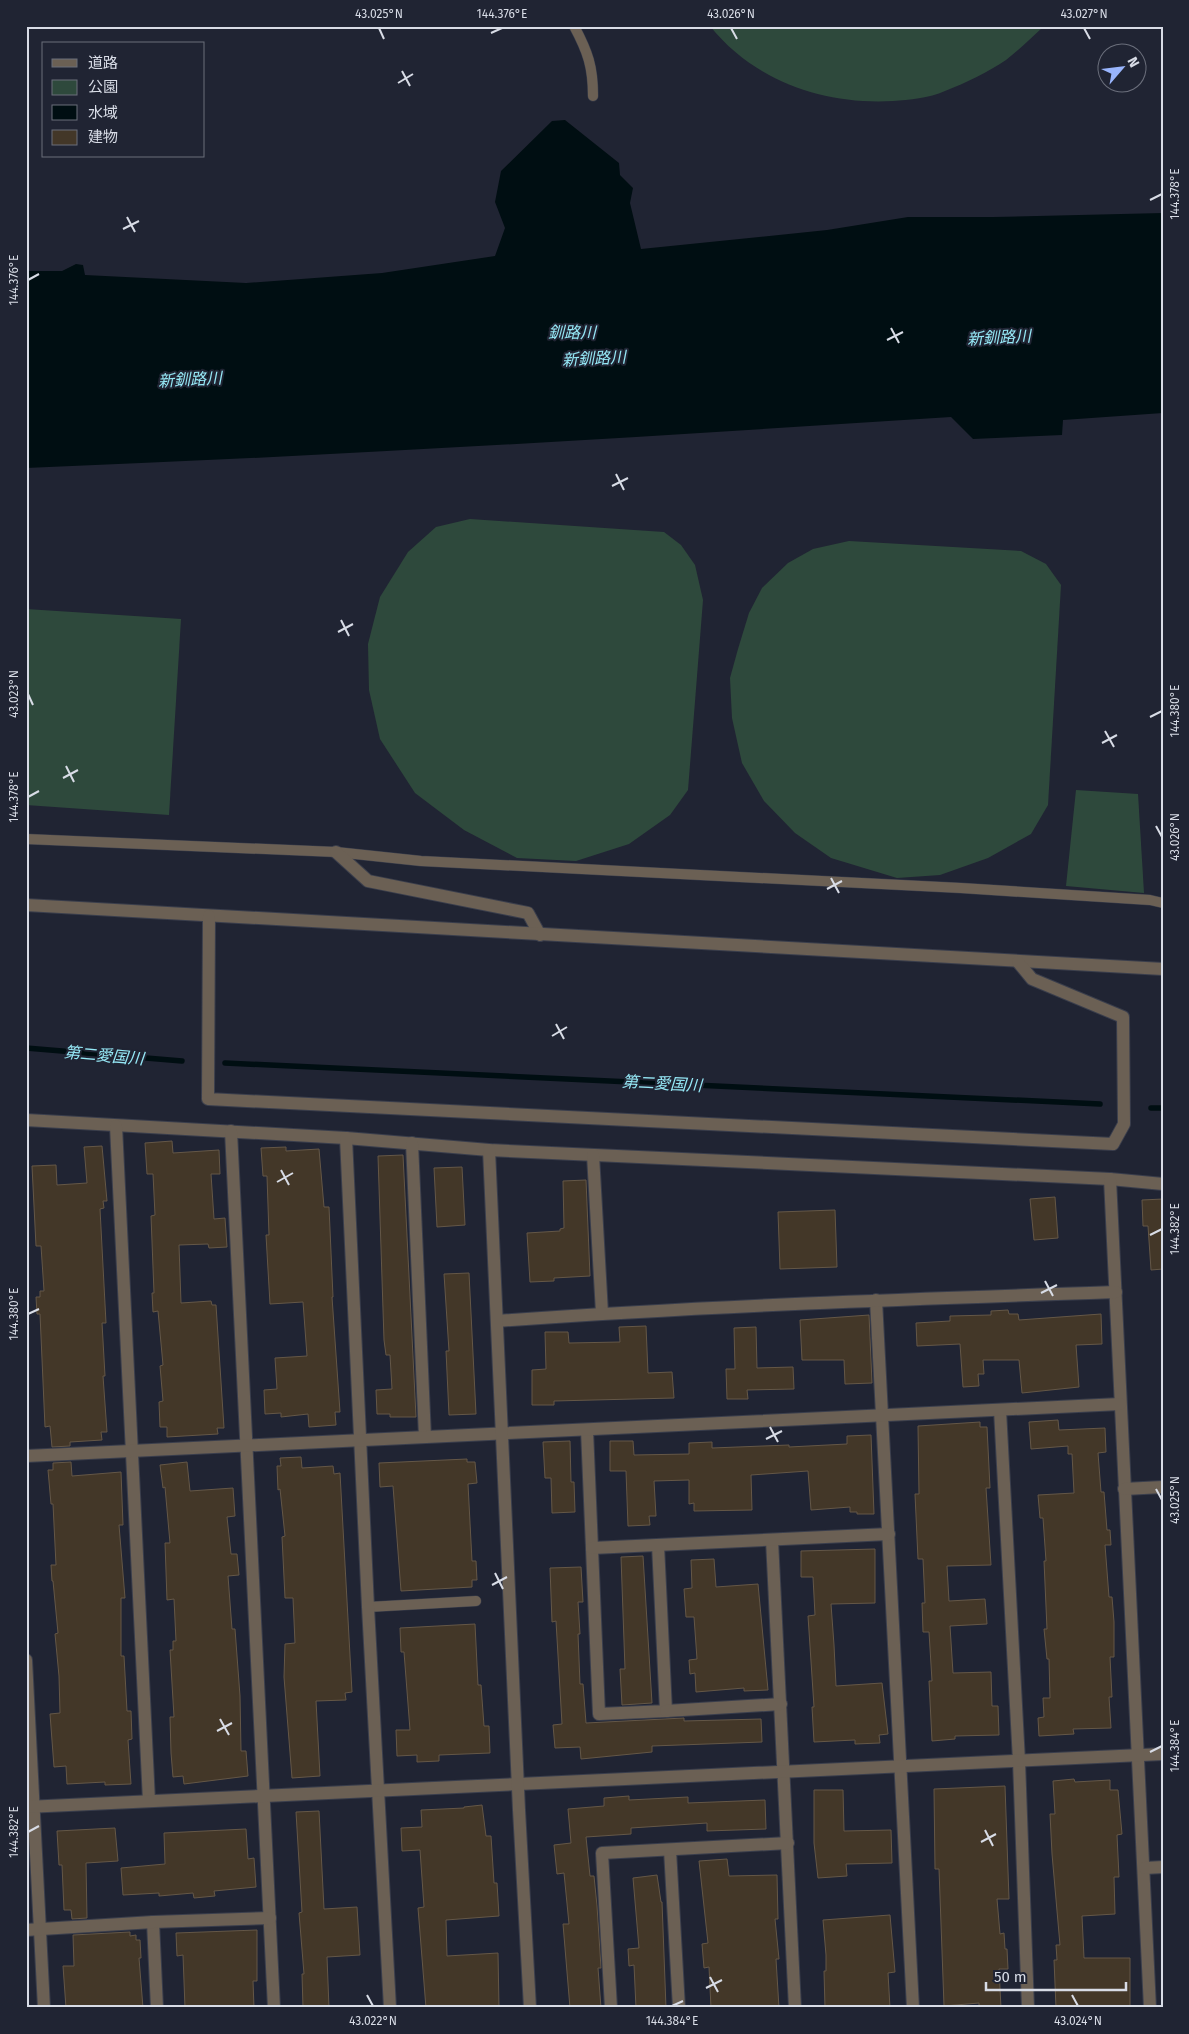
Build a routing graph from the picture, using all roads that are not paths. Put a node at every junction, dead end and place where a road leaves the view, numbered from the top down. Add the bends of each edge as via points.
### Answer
1 (574, 26) edge
2 (593, 96) dead end
3 (26, 839) edge
4 (336, 852) junction
5 (1163, 903) edge
6 (26, 905) edge
7 (209, 916) junction
8 (540, 934) junction
9 (1018, 962) junction
10 (1163, 969) edge
11 (26, 1120) edge
12 (116, 1126) junction
13 (231, 1130) junction
14 (346, 1138) junction
15 (412, 1143) junction
16 (489, 1150) junction
17 (593, 1155) junction
18 (1110, 1180) junction
19 (1163, 1184) edge
20 (1116, 1292) junction
21 (876, 1300) junction
22 (602, 1313) junction
23 (497, 1321) junction
24 (1120, 1404) junction
25 (1000, 1410) junction
26 (883, 1415) junction
27 (587, 1430) junction
28 (503, 1434) junction
29 (425, 1437) junction
30 (360, 1440) junction
31 (246, 1446) junction
32 (132, 1451) junction
33 (26, 1456) edge
34 (1163, 1487) edge
35 (1124, 1489) junction
36 (888, 1534) junction
37 (772, 1540) junction
38 (658, 1545) junction
39 (592, 1548) junction
40 (476, 1601) dead end
41 (368, 1608) junction
42 (26, 1660) edge
43 (27, 1686) edge
44 (781, 1704) junction
45 (666, 1711) junction
46 (1138, 1754) junction
47 (1163, 1754) edge
48 (1019, 1761) junction
49 (900, 1766) junction
50 (784, 1772) junction
51 (518, 1784) junction
52 (378, 1790) junction
53 (263, 1796) junction
54 (149, 1801) junction
55 (30, 1807) edge
56 (788, 1843) junction
57 (670, 1850) junction
58 (1163, 1867) edge
59 (1145, 1868) junction
60 (270, 1918) junction
61 (153, 1922) junction
62 (41, 1929) junction
63 (26, 1930) edge
64 (44, 2008) edge
65 (158, 2008) edge
66 (274, 2008) edge
67 (390, 2008) edge
68 (530, 2008) edge
69 (611, 2008) edge
70 (679, 2008) edge
71 (795, 2008) edge
72 (913, 2008) edge
73 (1028, 2008) edge
74 (1150, 2008) edge

1 - 2 lane via 589,56
3 - 4 lane
4 - 5 lane via 421,862 961,888
4 - 8 street via 368,881 528,913
6 - 7 street
7 - 8 street
7 - 9 street via 208,1099 1113,1144 1124,1124 1123,1017 1032,979
8 - 9 street
9 - 10 street
11 - 12 street
12 - 13 street
12 - 32 street
13 - 14 street
13 - 31 street
14 - 15 street
14 - 30 street
15 - 16 street
15 - 29 street
16 - 17 street
16 - 23 street
17 - 18 street
17 - 22 street
18 - 19 street
18 - 20 street
20 - 21 street
20 - 24 street
21 - 22 street
21 - 26 street
22 - 23 street
23 - 28 street
24 - 25 street
24 - 35 street
25 - 26 street
25 - 48 street
26 - 27 street
26 - 36 street
27 - 28 street
27 - 39 street
28 - 29 street
28 - 51 street
29 - 30 street
30 - 31 street
30 - 41 street
31 - 32 street
31 - 53 street
32 - 33 street
32 - 54 street
34 - 35 street
35 - 46 street
36 - 37 street
36 - 49 street
37 - 38 street
37 - 44 street
38 - 39 street
38 - 45 street
39 - 45 street via 599,1714
40 - 41 lane
41 - 52 street
42 - 43 street
43 - 55 street
44 - 45 street
44 - 50 street
46 - 47 street
46 - 48 street
46 - 59 street
48 - 49 street
48 - 73 street
49 - 50 street
49 - 72 street
50 - 51 street
50 - 56 street
51 - 52 street
51 - 68 street
52 - 53 street
52 - 67 street
53 - 54 street
53 - 60 street
54 - 55 street
55 - 62 street
56 - 57 street
56 - 71 street
57 - 69 street via 602,1853
57 - 70 street
58 - 59 street
59 - 74 street
60 - 61 street
60 - 66 street
61 - 62 street
61 - 65 street
62 - 63 street
62 - 64 street

